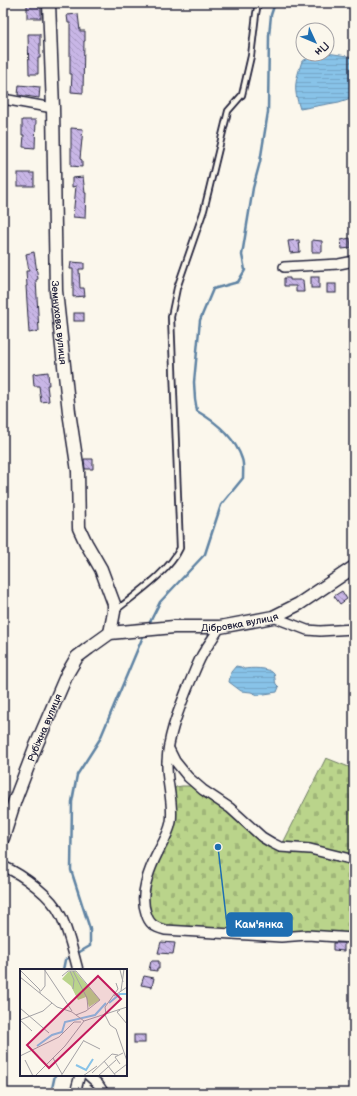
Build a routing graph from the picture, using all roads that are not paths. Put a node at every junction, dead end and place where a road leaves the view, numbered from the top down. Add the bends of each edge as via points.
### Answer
1 (49, 3) edge
2 (258, 3) edge
3 (3, 99) edge
4 (53, 108) junction
5 (354, 261) edge
6 (284, 267) dead end
7 (354, 567) edge
8 (114, 612) junction
9 (273, 617) junction
10 (220, 627) junction
11 (354, 629) edge
12 (110, 633) junction
13 (169, 749) junction
14 (3, 838) edge
15 (354, 860) edge
16 (3, 866) edge
17 (354, 938) edge
18 (76, 965) edge
19 (80, 1076) edge
20 (89, 1076) edge
21 (75, 1093) edge
22 (104, 1093) edge

1 - 4 street, Земнухова вулиця
2 - 8 lane via 251,56 242,94 228,111 204,210 177,288 171,316 180,548 176,557 146,587
3 - 4 street
4 - 8 street, Земнухова вулиця via 56,291 78,472 79,528 101,569 114,604
5 - 6 street
7 - 9 street, Дібровка вулиця via 299,604
8 - 12 street, Земнухова вулиця
9 - 10 street, Дібровка вулиця
9 - 11 street via 307,630
10 - 12 street, Дібровка вулиця via 174,627
10 - 13 street via 193,674 176,719
12 - 14 street, Рубіжна вулиця via 77,657 67,674 14,800
13 - 15 street via 188,777 230,808 262,837 280,847 310,849
13 - 17 street via 171,821 146,885 144,905 150,923 165,930 280,937 307,935
16 - 18 street via 44,894 54,906 61,916
19 - 21 street
20 - 22 street

